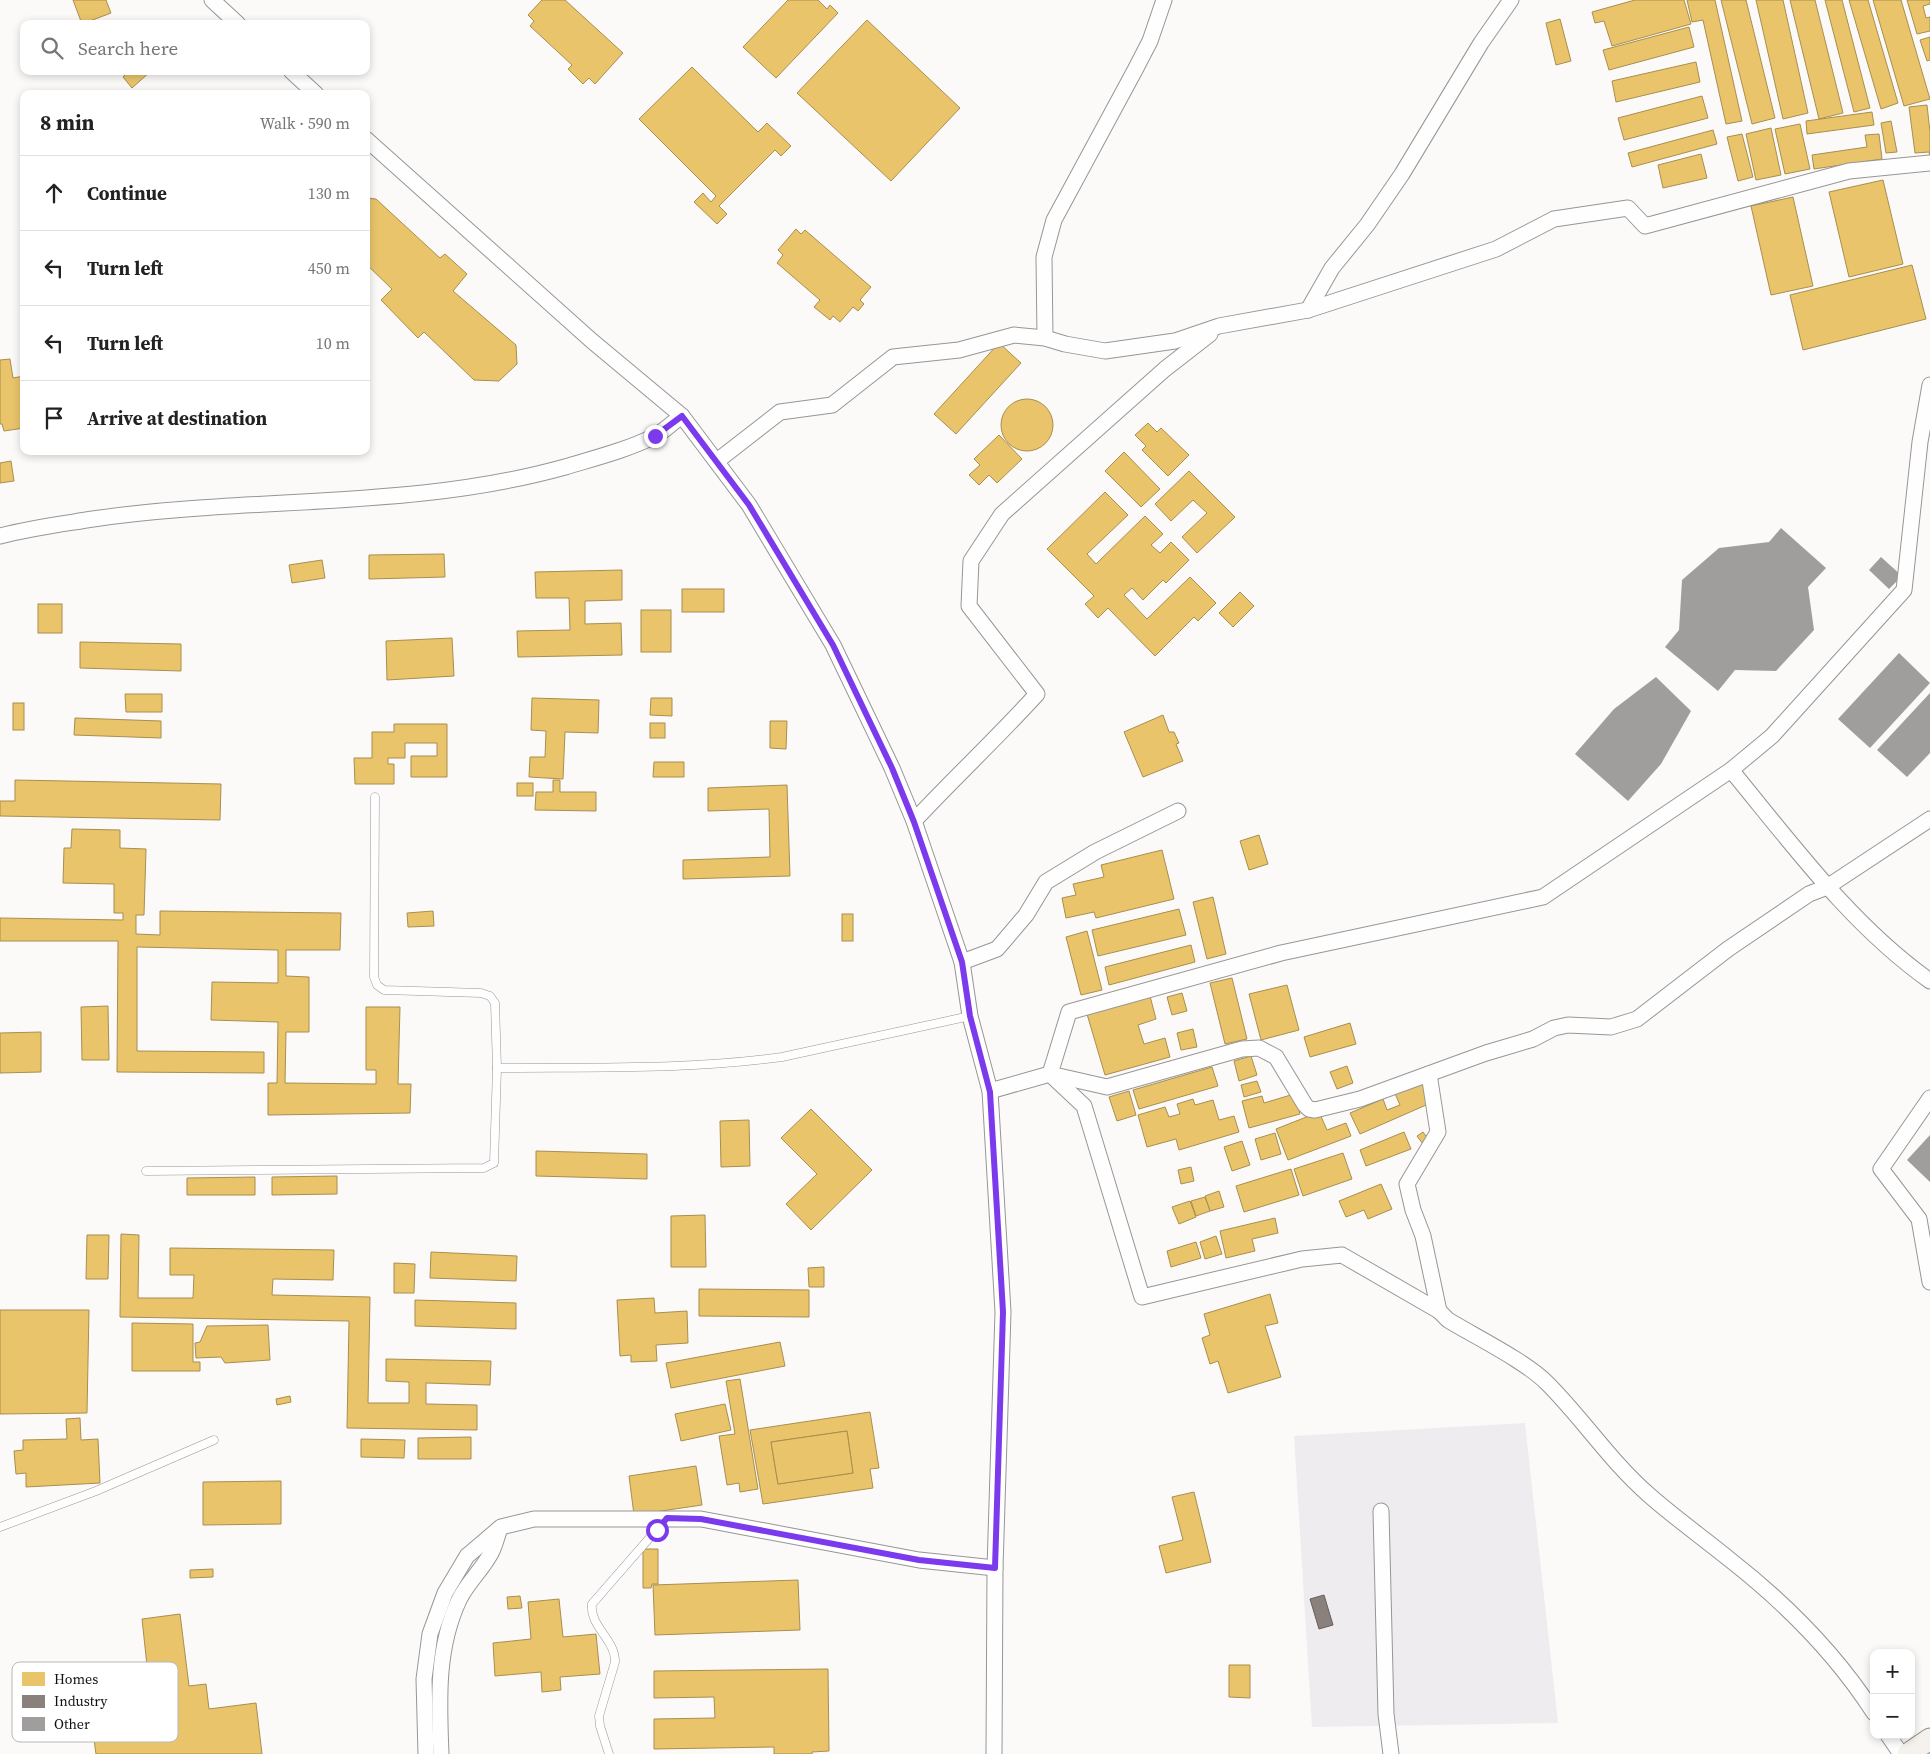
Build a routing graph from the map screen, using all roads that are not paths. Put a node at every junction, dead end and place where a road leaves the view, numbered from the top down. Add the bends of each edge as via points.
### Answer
1 (212, 0) edge
2 (1164, 0) edge
3 (1511, 0) edge
4 (234, 20) edge
5 (295, 75) edge
6 (312, 90) edge
7 (370, 143) edge
8 (1930, 163) edge
9 (1308, 310) junction
10 (1219, 326) junction
11 (1045, 338) junction
12 (1930, 385) edge
13 (682, 416) junction
14 (717, 461) junction
15 (0, 536) edge
16 (1731, 770) junction
17 (375, 797) dead end
18 (1178, 811) dead end
19 (1930, 818) edge
20 (914, 822) junction
21 (1826, 887) junction
22 (962, 962) junction
23 (1930, 981) edge
24 (970, 1016) junction
25 (497, 1068) junction
26 (1050, 1074) junction
27 (1429, 1074) junction
28 (990, 1092) junction
29 (1930, 1098) edge
30 (146, 1171) dead end
31 (1930, 1282) edge
32 (1439, 1311) junction
33 (214, 1440) dead end
34 (1382, 1512) dead end
35 (667, 1518) junction
36 (0, 1527) edge
37 (500, 1527) junction
38 (995, 1568) junction
39 (1870, 1707) edge
40 (1895, 1739) edge
41 (1916, 1750) edge
42 (426, 1754) edge
43 (441, 1754) edge
44 (609, 1754) edge
45 (994, 1754) edge
46 (1391, 1754) edge

1 - 4 street
2 - 11 street via 1136,70 1054,220 1044,257
3 - 9 street via 1481,43 1402,174 1332,268
5 - 6 street
7 - 13 street via 592,342
8 - 9 street via 1849,171 1645,226 1628,208 1554,219 1496,249
9 - 10 street
10 - 11 street via 1175,340 1105,351
10 - 20 street via 1054,466 991,528 971,561 969,606 1036,694
11 - 14 street via 1014,334 958,350 893,356 832,405 780,412
12 - 16 street via 1920,442 1904,590 1772,736
13 - 14 street
13 - 15 street via 655,436 601,457 531,476 429,493 136,513
14 - 20 street via 749,505 833,645
16 - 21 street
16 - 26 street via 1543,897 1281,952 1069,1012
17 - 25 lane via 374,977 377,985 384,990 490,996 496,1003
18 - 22 street via 1095,852 1046,882 1026,916 997,949
19 - 21 street
20 - 22 street
21 - 23 street
21 - 27 street via 1809,894 1728,949 1637,1018 1611,1027 1568,1025 1554,1028 1533,1039
22 - 24 street
24 - 25 lane via 752,1061
24 - 28 street
25 - 30 lane via 495,1157 490,1167
26 - 27 street via 1106,1087 1242,1049 1259,1048 1276,1057 1305,1105 1315,1110 1360,1099
26 - 28 street
26 - 32 street via 1084,1106 1142,1297 1302,1259 1342,1255
27 - 32 street via 1438,1132 1407,1184
28 - 38 street via 1003,1312
29 - 31 street via 1881,1169 1919,1219
32 - 39 street via 1448,1320 1546,1382 1647,1494 1729,1558 1794,1618 1842,1668
33 - 36 lane via 96,1491
34 - 46 street via 1386,1714
35 - 37 street via 534,1519
35 - 38 street via 701,1519 919,1560
35 - 44 lane via 592,1604 593,1616 616,1653 599,1716
37 - 42 street via 467,1556 445,1594 430,1634 424,1679
37 - 43 street via 491,1554 468,1583 448,1627 440,1690
38 - 45 street
40 - 41 street

